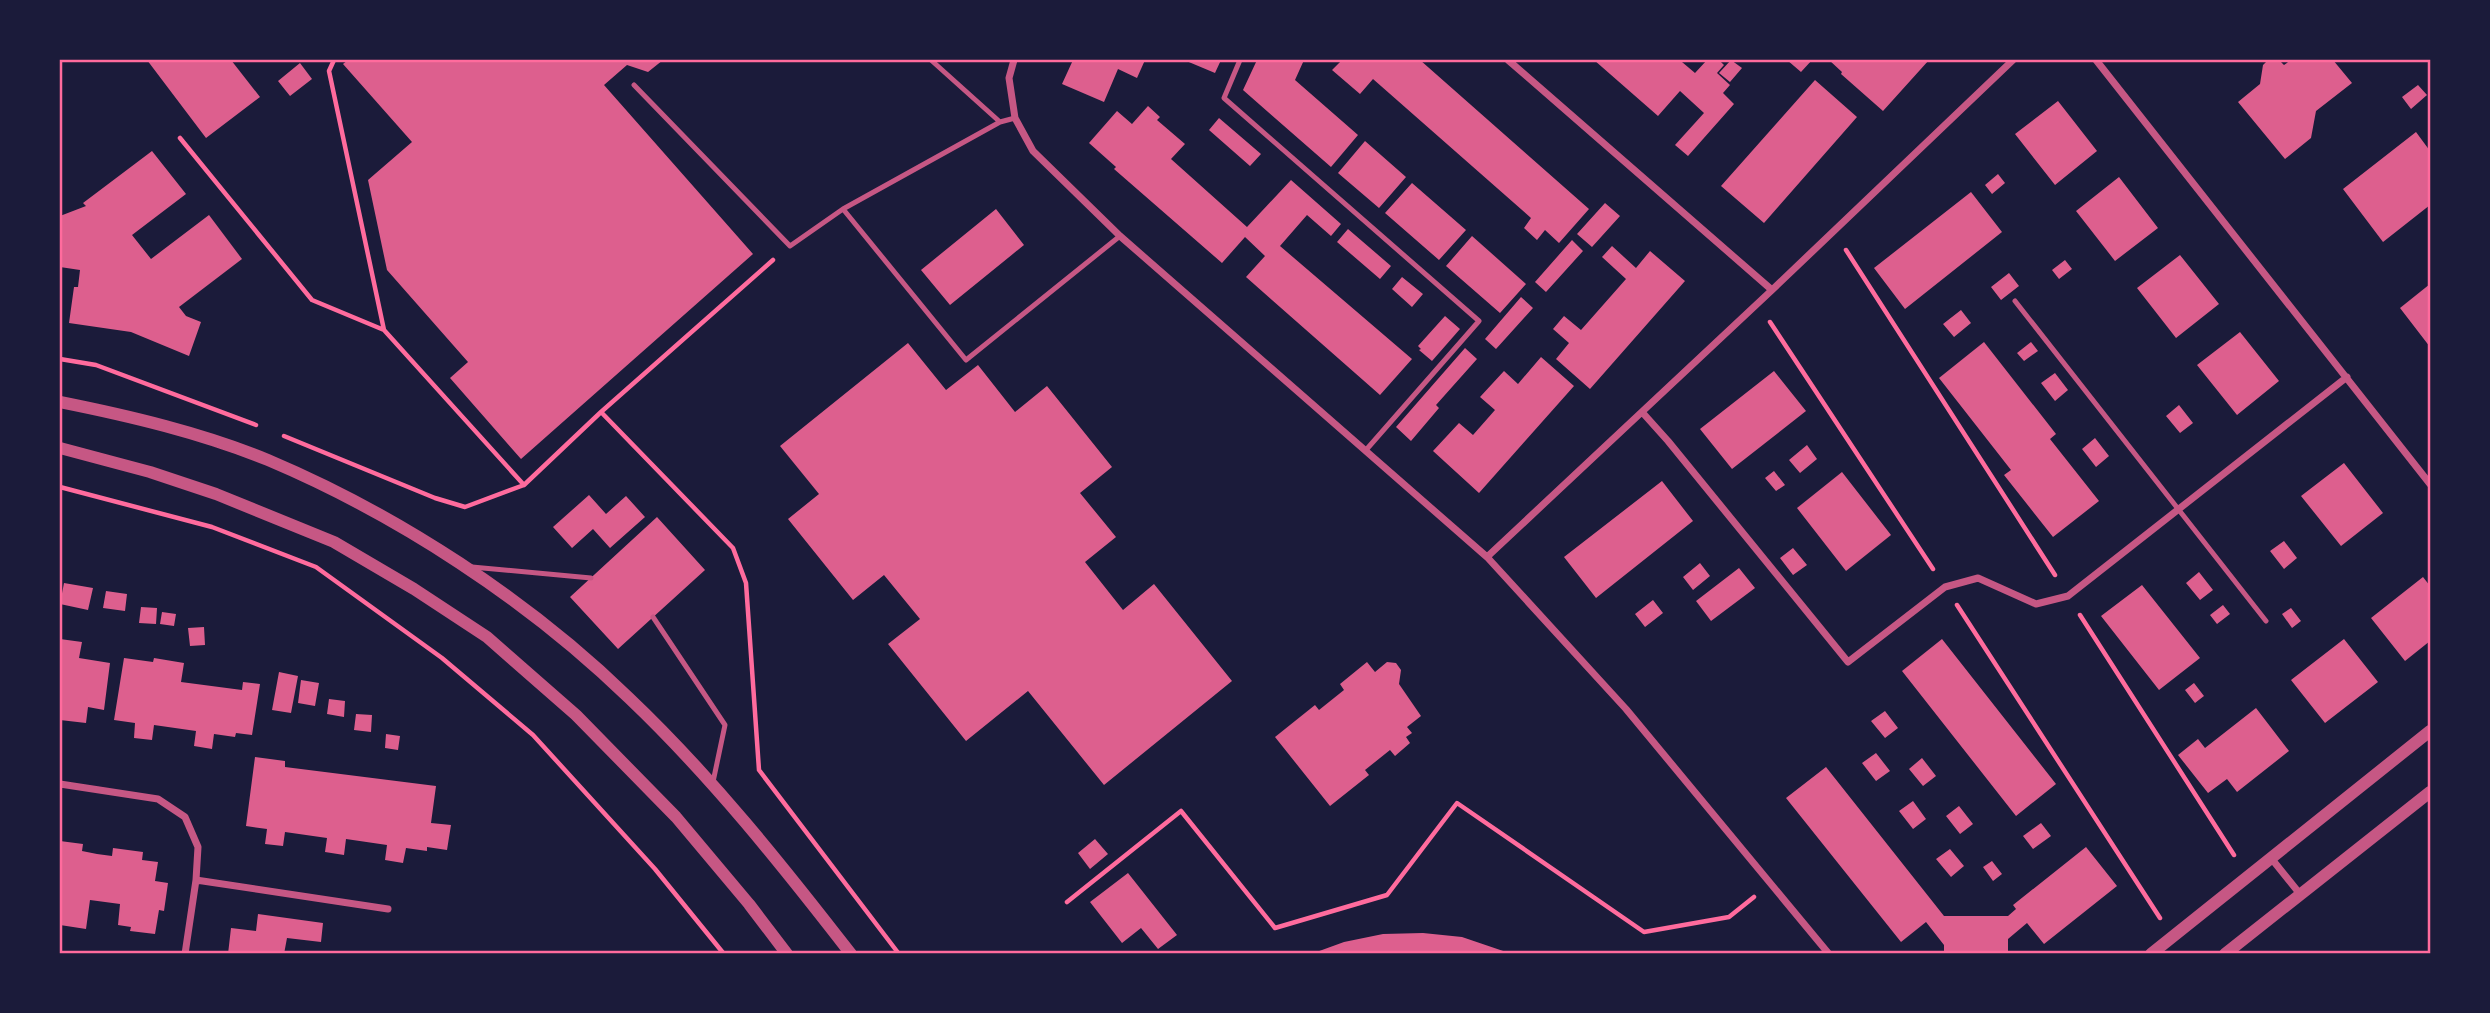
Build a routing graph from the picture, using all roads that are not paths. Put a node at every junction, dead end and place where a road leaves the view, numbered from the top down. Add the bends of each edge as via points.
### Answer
1 (931, 60) edge
2 (1014, 60) edge
3 (1240, 60) edge
4 (1508, 60) edge
5 (2013, 60) edge
6 (2096, 60) edge
7 (634, 85) dead end
8 (1015, 118) junction
9 (1000, 121) junction
10 (843, 209) junction
11 (1120, 236) junction
12 (1772, 290) junction
13 (2015, 301) dead end
14 (2347, 377) junction
15 (60, 402) edge
16 (1642, 412) junction
17 (60, 448) edge
18 (1366, 450) junction
19 (2431, 484) edge
20 (2178, 509) junction
21 (1487, 557) junction
22 (463, 566) junction
23 (591, 578) dead end
24 (653, 617) dead end
25 (2266, 621) dead end
26 (2431, 731) edge
27 (60, 784) edge
28 (712, 785) junction
29 (2431, 792) edge
30 (2271, 858) junction
31 (196, 880) junction
32 (2300, 894) junction
33 (388, 909) dead end
34 (185, 954) edge
35 (787, 954) edge
36 (851, 954) edge
37 (1829, 954) edge
38 (2151, 954) edge
39 (2225, 954) edge

1 - 9 lane
2 - 8 street via 1009,78
3 - 18 lane via 1224,98 1479,321
4 - 12 street
5 - 12 street
6 - 14 street
7 - 10 lane via 790,246
8 - 9 lane
8 - 11 street via 1033,151
9 - 10 lane
10 - 11 lane via 966,360
11 - 18 street
12 - 16 street
13 - 20 lane
14 - 19 street
14 - 20 street
15 - 22 street via 188,433 267,460 356,501
16 - 20 street via 1848,662 1945,587 1978,578 2036,604 2068,596
16 - 21 street
17 - 35 street via 216,494 334,542 487,637 576,715 676,817
18 - 21 street
20 - 25 lane
21 - 37 street via 1626,709
22 - 23 lane
22 - 28 street via 547,627 629,697
24 - 28 lane via 725,724
26 - 30 street
27 - 31 street via 158,799 185,817 198,848
28 - 36 street
29 - 32 street
30 - 32 street
30 - 38 street
31 - 33 street
31 - 34 street
32 - 39 street

